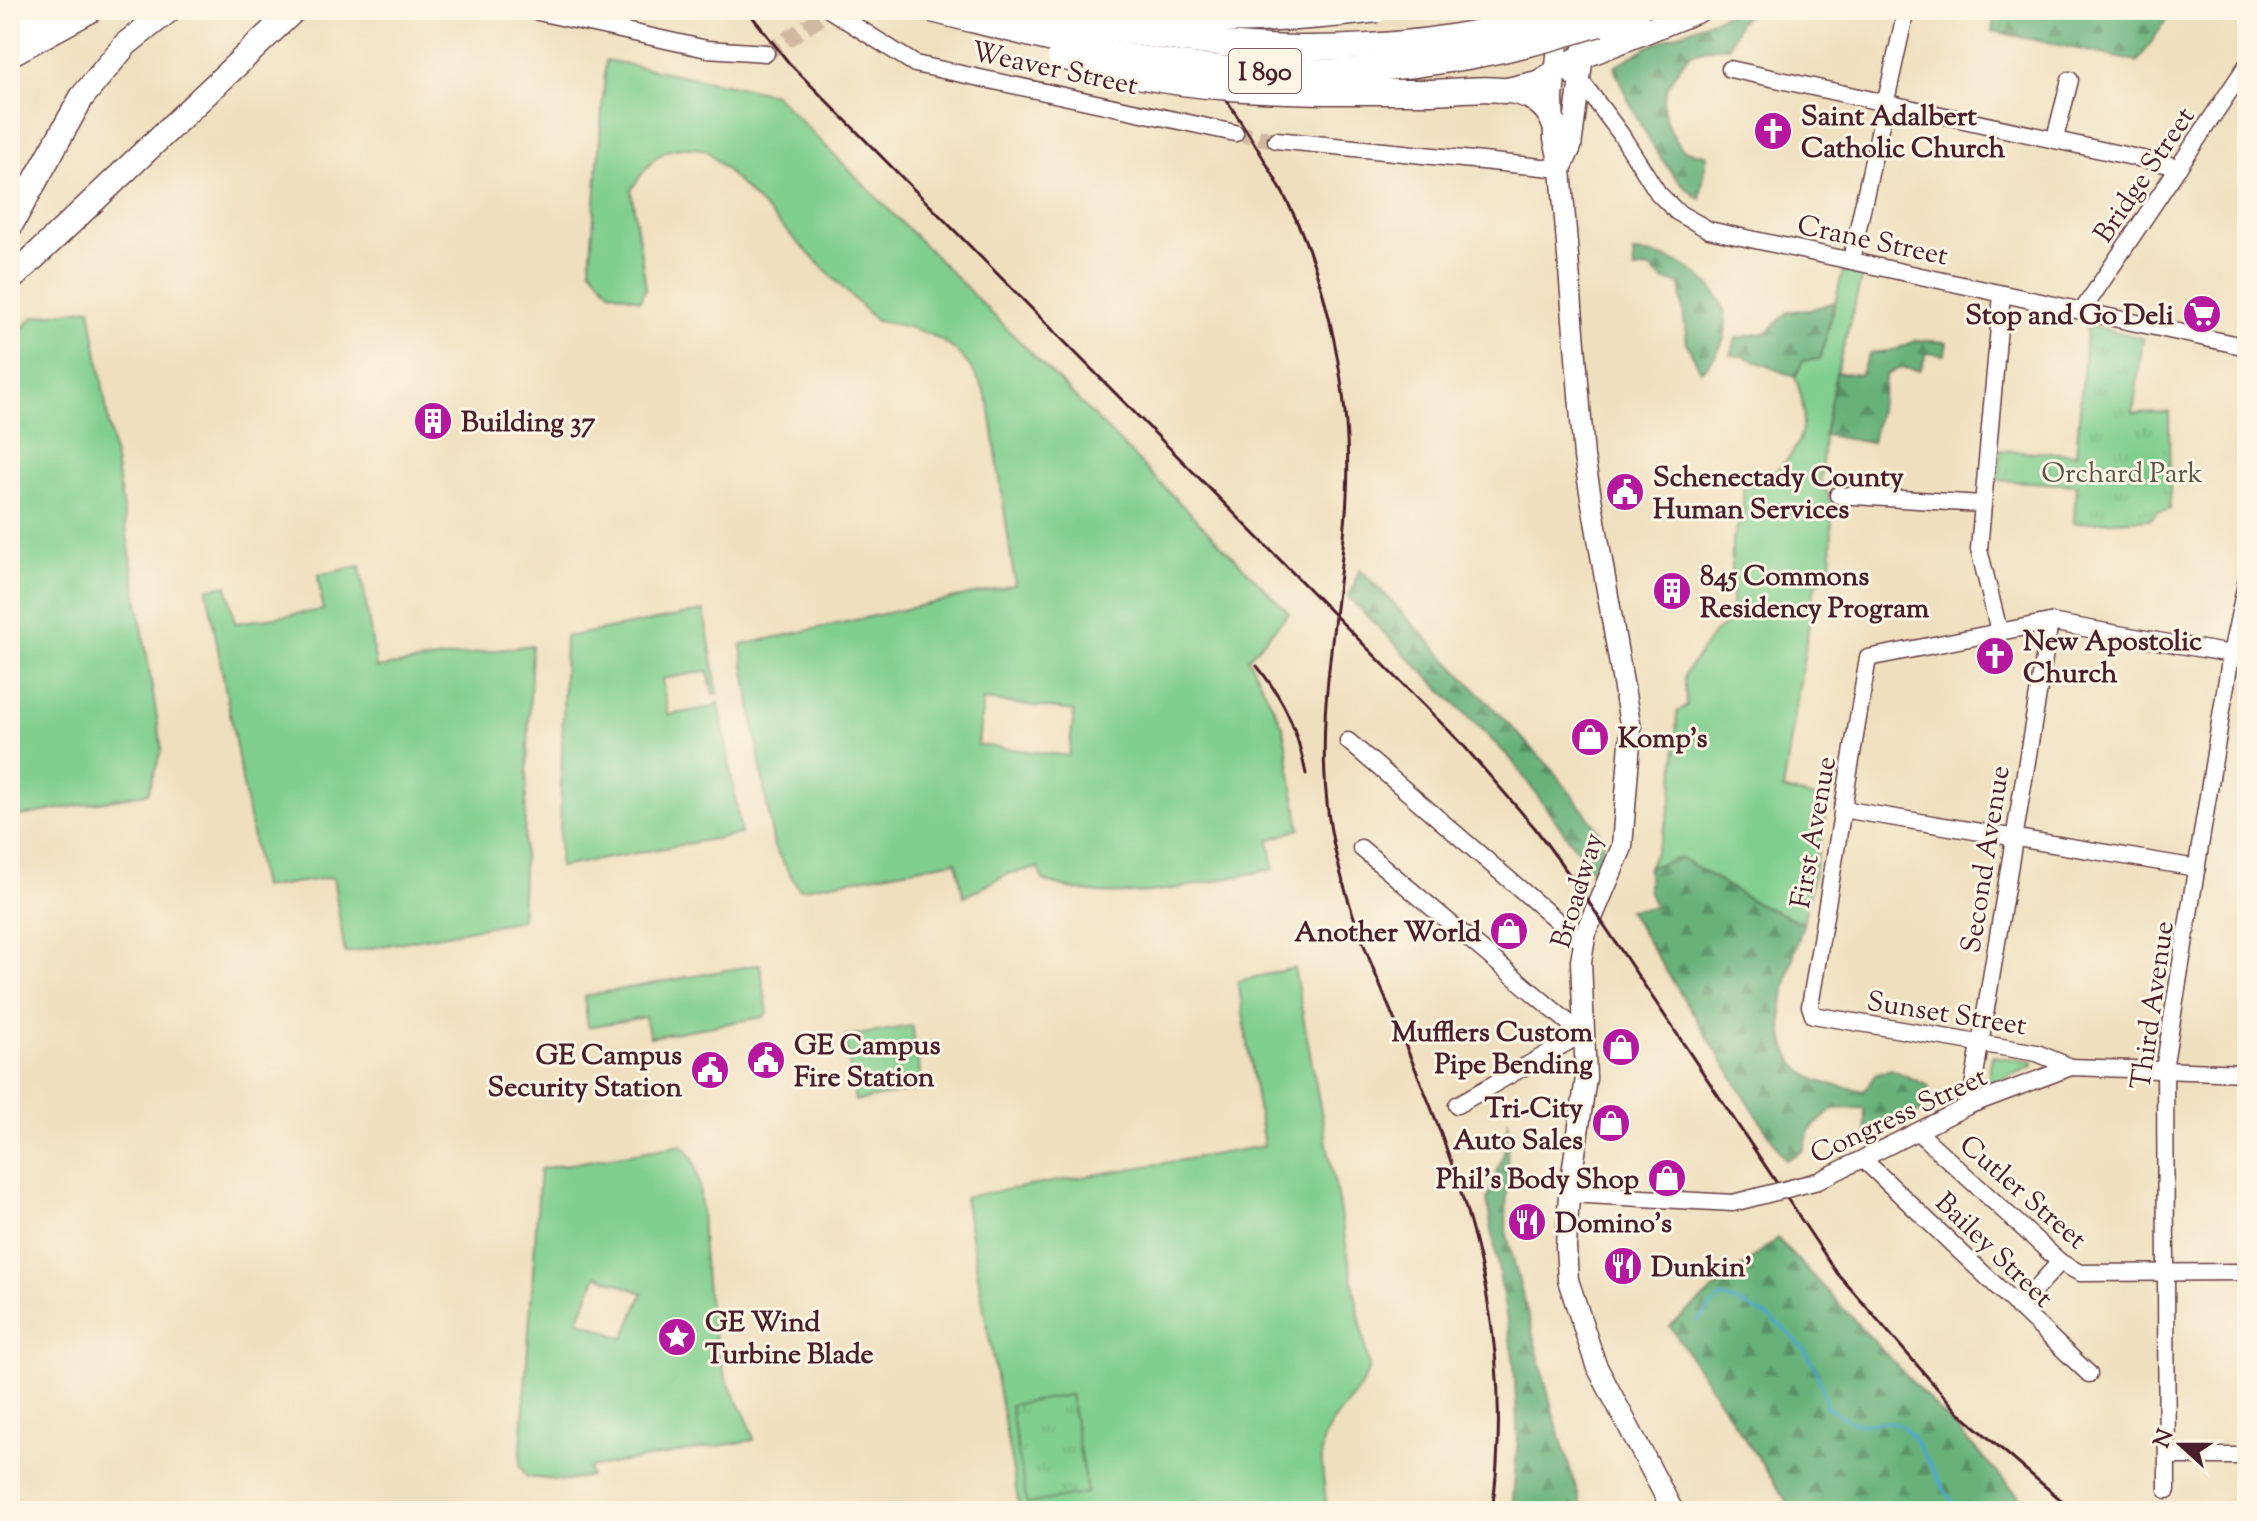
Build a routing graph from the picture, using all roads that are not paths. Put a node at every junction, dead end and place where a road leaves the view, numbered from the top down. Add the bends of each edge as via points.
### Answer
1 (43, 10) edge
2 (49, 10) edge
3 (91, 10) edge
4 (169, 10) edge
5 (280, 10) edge
6 (294, 10) edge
7 (529, 10) edge
8 (547, 10) edge
9 (925, 10) edge
10 (932, 10) edge
11 (1026, 10) edge
12 (1088, 10) edge
13 (1377, 10) edge
14 (1561, 10) edge
15 (1570, 10) edge
16 (1638, 10) edge
17 (1698, 10) edge
18 (1906, 10) edge
19 (828, 11) edge
20 (1594, 17) edge
21 (573, 18) junction
22 (10, 20) edge
23 (10, 32) edge
24 (249, 52) junction
25 (766, 53) tunnel mouth
26 (10, 54) edge
27 (1583, 56) junction
28 (2247, 65) edge
29 (1730, 69) dead end
30 (1556, 71) junction
31 (2070, 80) dead end
32 (1581, 81) junction
33 (1503, 91) junction
34 (1886, 101) junction
35 (1554, 124) junction
36 (1235, 133) tunnel mouth
37 (2055, 138) junction
38 (1276, 140) tunnel mouth
39 (2179, 167) junction
40 (1561, 169) junction
41 (10, 226) edge
42 (1851, 260) junction
43 (10, 280) edge
44 (2002, 294) junction
45 (2082, 311) junction
46 (2247, 347) edge
47 (1838, 495) dead end
48 (1981, 504) junction
49 (2247, 579) edge
50 (2050, 622) junction
51 (1999, 631) junction
52 (2231, 654) junction
53 (1348, 741) dead end
54 (1842, 809) junction
55 (2015, 837) junction
56 (1361, 848) dead end
57 (2197, 868) junction
58 (1583, 943) junction
59 (1813, 1015) joint
60 (1582, 1034) junction
61 (1980, 1043) junction
62 (2071, 1067) junction
63 (2164, 1072) junction
64 (2247, 1073) edge
65 (1457, 1105) dead end
66 (1970, 1105) junction
67 (1918, 1132) junction
68 (1865, 1161) junction
69 (1569, 1194) junction
70 (2060, 1262) junction
71 (2165, 1272) junction
72 (2247, 1272) edge
73 (2018, 1308) junction
74 (2089, 1374) dead end
75 (2168, 1456) junction
76 (2247, 1456) edge
77 (2167, 1490) dead end
78 (1673, 1511) edge

1 - 22 highway
2 - 23 highway
3 - 26 highway
4 - 41 highway via 126,44 82,97
5 - 24 main road
6 - 24 highway
7 - 21 street
8 - 21 street
9 - 33 highway, bridge via 1153,81 1250,91
10 - 20 highway, I 890, bridge via 1125,56 1292,72 1453,60 1540,42
11 - 15 highway, I 890, bridge via 1190,43 1327,49 1449,38
12 - 13 highway, bridge via 1226,22
14 - 30 main road, Broadway
16 - 20 highway, I 890
17 - 27 highway
18 - 34 street
19 - 36 street, Weaver Street via 915,64
20 - 27 main road, Broadway
21 - 25 street via 707,49
24 - 43 highway
27 - 30 highway
27 - 32 main road, Broadway
28 - 39 street, Bridge Street
29 - 34 street
30 - 32 street
30 - 33 highway via 1538,83
30 - 35 main road, Broadway
31 - 37 street
32 - 40 main road, Broadway via 1571,147
32 - 42 street, Crane Street via 1658,193 1677,212 1709,230
33 - 35 highway via 1538,99
34 - 37 street
34 - 42 street
35 - 40 main road, Broadway
37 - 39 street
38 - 40 street
39 - 45 street, Bridge Street
40 - 58 main road, Broadway via 1584,451 1631,721 1622,847
42 - 44 street, Crane Street
44 - 45 street, Crane Street
44 - 48 street
45 - 46 street, Crane Street
47 - 48 street
48 - 51 street via 1979,549
49 - 52 street, Third Avenue
50 - 51 street
50 - 52 street
50 - 55 street, Second Avenue
51 - 54 street, First Avenue via 1868,658
52 - 57 street, Third Avenue
53 - 58 street
54 - 55 street
54 - 59 street, First Avenue via 1810,1006
55 - 57 street
55 - 61 street, Second Avenue
56 - 60 street
57 - 63 street, Third Avenue
58 - 60 main road, Broadway
59 - 61 street, Sunset Street
60 - 65 street
60 - 69 main road, Broadway via 1586,1078
61 - 62 street, Sunset Street via 2037,1053
61 - 66 street, Second Avenue
62 - 63 street, Congress Street
62 - 66 street, Congress Street
63 - 64 street, Congress Street
63 - 71 street, Third Avenue
66 - 67 street, Congress Street
67 - 68 street, Congress Street
67 - 70 street, Cutler Street
68 - 69 street, Congress Street, bridge via 1818,1181 1733,1203
68 - 73 street, Bailey Street
69 - 78 main road, Broadway via 1566,1247 1573,1303 1596,1365
70 - 71 street, Cutler Street via 2080,1273
70 - 73 street
71 - 72 street, Cutler Street
71 - 75 street, Third Avenue
73 - 74 street, Bailey Street
75 - 76 street
75 - 77 street, Third Avenue

